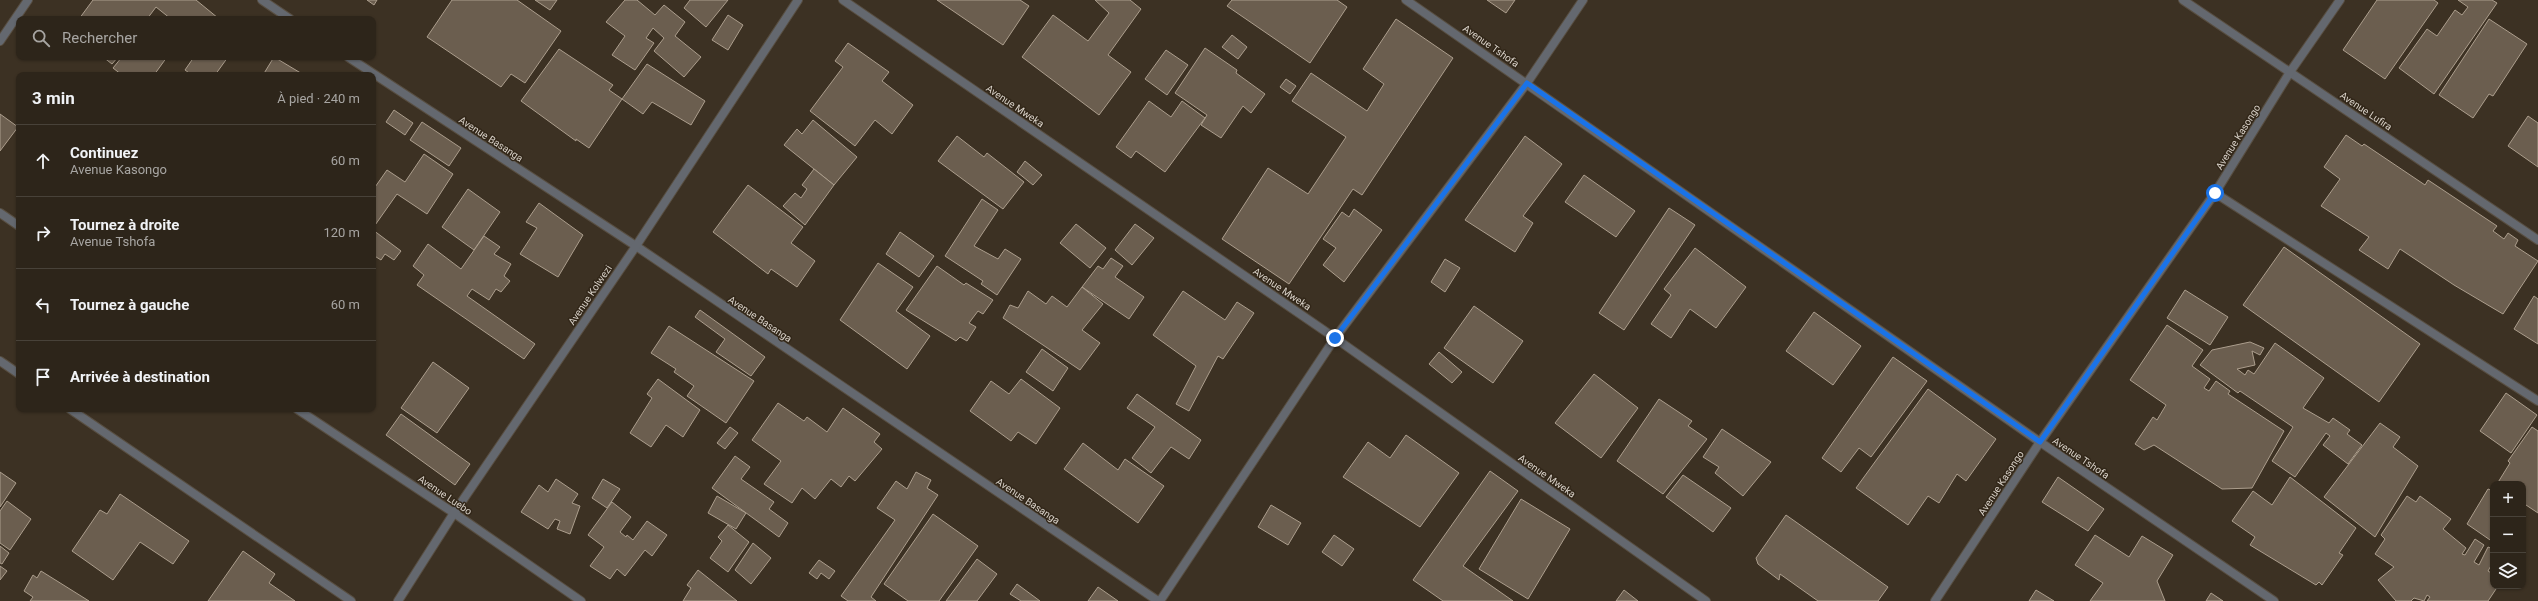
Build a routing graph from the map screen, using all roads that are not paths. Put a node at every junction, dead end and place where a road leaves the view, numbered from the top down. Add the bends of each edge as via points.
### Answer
1 (28, 0) edge
2 (262, 0) edge
3 (798, 0) edge
4 (843, 0) edge
5 (1406, 0) edge
6 (1583, 0) edge
7 (2183, 0) edge
8 (2340, 0) edge
9 (17, 16) edge
10 (286, 16) edge
11 (16, 18) edge
12 (0, 41) edge
13 (353, 60) edge
14 (371, 72) edge
15 (2290, 72) junction
16 (376, 75) edge
17 (1527, 83) junction
18 (2215, 193) junction
19 (0, 213) edge
20 (16, 224) edge
21 (2538, 240) edge
22 (636, 246) junction
23 (1335, 338) junction
24 (0, 361) edge
25 (16, 372) edge
26 (2538, 401) edge
27 (74, 412) edge
28 (302, 412) edge
29 (2040, 442) junction
30 (454, 513) junction
31 (351, 601) edge
32 (398, 601) edge
33 (581, 601) edge
34 (1159, 601) edge
35 (1706, 601) edge
36 (1936, 601) edge
37 (2274, 601) edge

1 - 9 street
2 - 10 street
3 - 22 street, Avenue Kolwezi
4 - 23 street, Avenue Mweka
5 - 17 street, Avenue Tshofa
6 - 17 street
7 - 15 street, Avenue Lufira
8 - 15 street, Avenue Kasongo
11 - 12 street
13 - 14 street, Avenue Basanga
15 - 18 street, Avenue Kasongo
15 - 21 street, Avenue Lufira
16 - 22 street, Avenue Basanga
17 - 23 street
17 - 29 street, Avenue Tshofa
18 - 26 street
18 - 29 street, Avenue Kasongo
19 - 20 street
22 - 30 street, Avenue Kolwezi
22 - 34 street, Avenue Basanga
23 - 34 street
23 - 35 street, Avenue Mweka
24 - 25 street
27 - 31 street
28 - 30 street, Avenue Luebo
29 - 36 street, Avenue Kasongo
29 - 37 street, Avenue Tshofa
30 - 32 street, Avenue Kolwezi
30 - 33 street, Avenue Luebo

